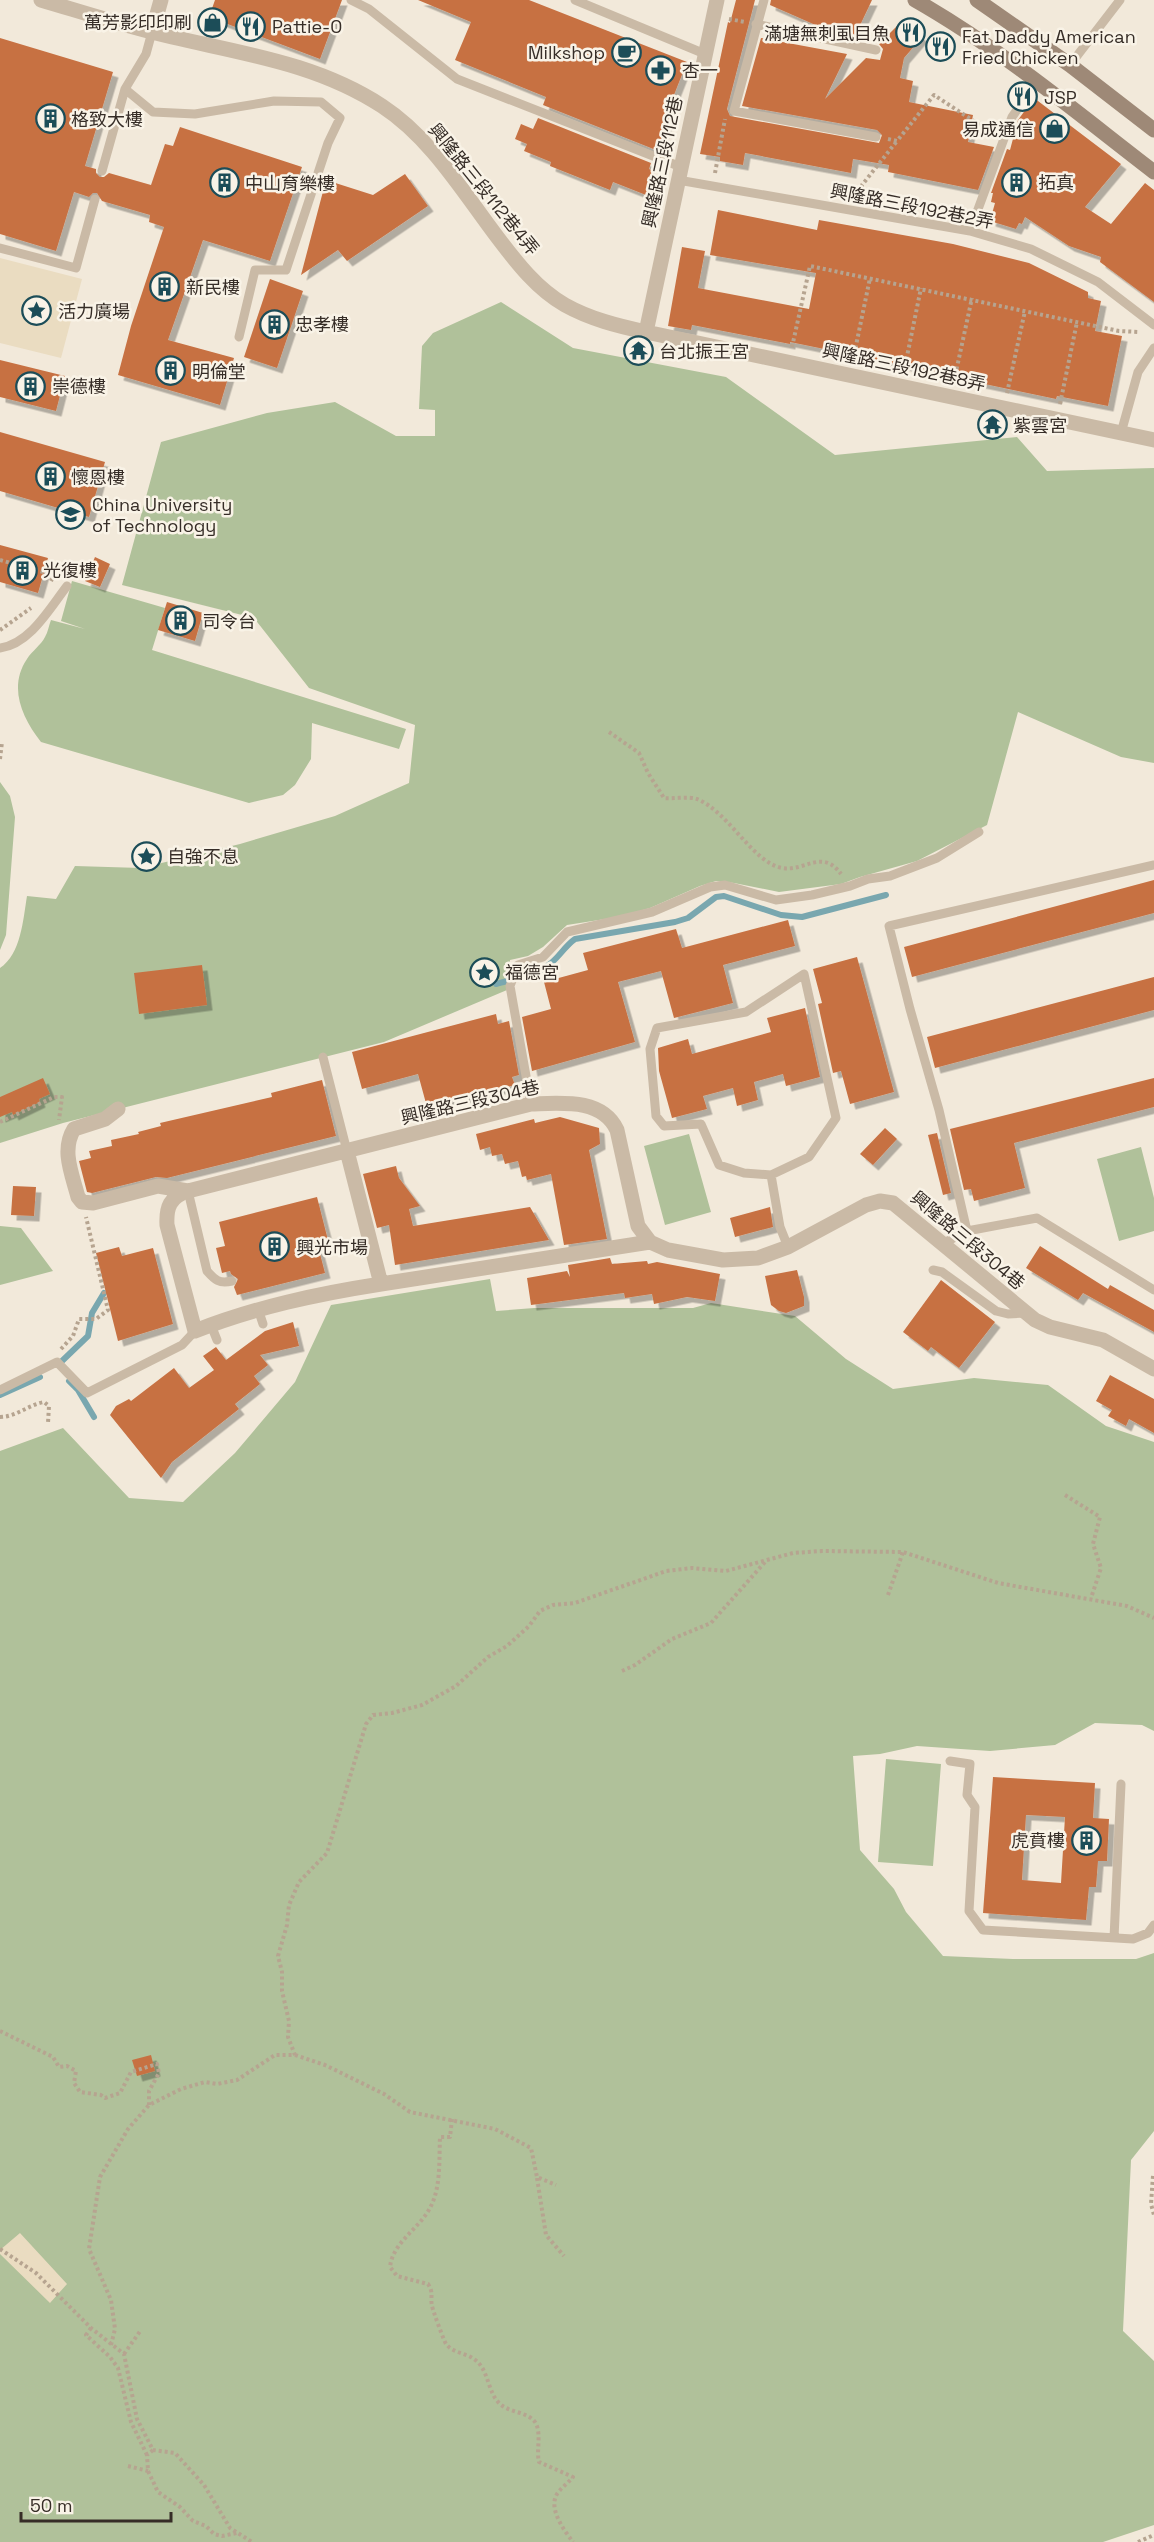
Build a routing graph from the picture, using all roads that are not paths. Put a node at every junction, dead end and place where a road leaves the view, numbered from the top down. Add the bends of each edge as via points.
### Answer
1 (41, 0) edge
2 (161, 0) edge
3 (351, 0) edge
4 (575, 0) edge
5 (717, 0) edge
6 (764, 0) edge
7 (915, 0) edge
8 (977, 0) edge
9 (1120, 0) edge
10 (756, 24) junction
11 (152, 32) junction
12 (876, 50) dead end
13 (705, 54) junction
14 (1070, 65) junction
15 (1037, 81) junction
16 (125, 89) junction
17 (1154, 130) edge
18 (876, 137) road end
19 (102, 171) dead end
20 (1154, 172) edge
21 (680, 174) junction
22 (94, 199) dead end
23 (970, 231) junction
24 (0, 248) edge
25 (1154, 325) edge
26 (646, 332) junction
27 (239, 337) dead end
28 (1154, 348) edge
29 (1122, 433) junction
30 (1154, 440) edge
31 (67, 586) dead end
32 (0, 648) edge
33 (979, 832) dead end
34 (1154, 865) edge
35 (323, 1057) dead end
36 (531, 1104) junction
37 (118, 1109) dead end
38 (347, 1151) junction
39 (771, 1175) junction
40 (188, 1191) junction
41 (967, 1232) junction
42 (650, 1242) junction
43 (942, 1244) junction
44 (788, 1247) junction
45 (933, 1270) dead end
46 (232, 1281) dead end
47 (381, 1284) junction
48 (1154, 1290) edge
49 (258, 1309) junction
50 (1024, 1313) junction
51 (263, 1324) dead end
52 (211, 1325) junction
53 (195, 1331) junction
54 (217, 1340) dead end
55 (1154, 1369) edge
56 (0, 1390) edge
57 (950, 1761) dead end
58 (1121, 1784) dead end
59 (1154, 1925) edge
60 (1114, 1938) junction

1 - 11 street, 興隆路三段112巷4弄
2 - 11 street
3 - 21 lane via 369,9 457,79
4 - 13 lane
5 - 13 street, 興隆路三段112巷
6 - 10 lane
7 - 15 main road via 948,18
8 - 14 main road
9 - 14 lane
10 - 12 lane
10 - 18 lane via 734,111
11 - 16 lane via 146,54
11 - 26 street, 興隆路三段112巷4弄 via 293,64 355,89 398,118 431,149 536,283 588,317
13 - 21 street, 興隆路三段112巷
14 - 17 main road
15 - 20 main road
15 - 23 lane via 1012,117
16 - 19 lane
16 - 27 lane via 153,112 195,114 274,101 321,102 340,118 286,270 255,270
21 - 23 lane, 興隆路三段192巷2弄 via 712,186
21 - 26 street, 興隆路三段112巷
22 - 24 lane via 76,268
23 - 25 lane, 興隆路三段192巷2弄 via 1031,249 1098,282
26 - 29 street, 興隆路三段192巷8弄
28 - 29 lane via 1138,372
29 - 30 street, 興隆路三段192巷8弄
31 - 32 lane via 35,627 12,646
33 - 36 lane via 937,858 850,886 776,900 725,885 710,887 652,912 567,932 543,957 518,965 510,986
34 - 41 lane via 890,926
35 - 38 lane
36 - 38 street, 興隆路三段304巷
36 - 42 street, 興隆路三段304巷 via 576,1104 594,1108 613,1120 635,1216
37 - 40 street via 105,1119 74,1129 68,1140 71,1171 82,1202 93,1203 158,1186
38 - 40 street, 興隆路三段304巷
38 - 47 street
39 - 39 lane via 809,1157 836,1118 804,974 746,1012 657,1028 650,1049 657,1116 664,1126 701,1124 719,1165 744,1173
39 - 44 lane via 780,1227
40 - 46 lane via 207,1270 215,1280
40 - 53 street, 興隆路三段304巷 via 172,1200 166,1214
41 - 43 lane
41 - 48 lane via 1037,1218
42 - 44 street, 興隆路三段304巷 via 668,1250 723,1260 758,1258
42 - 47 street, 興隆路三段304巷
43 - 44 street, 興隆路三段304巷 via 893,1203 880,1201
43 - 50 street, 興隆路三段304巷
45 - 50 lane via 942,1272 996,1311
47 - 49 street, 興隆路三段304巷 via 314,1294
49 - 51 lane
49 - 52 street, 興隆路三段304巷
50 - 55 street, 興隆路三段304巷 via 1050,1327 1103,1340
52 - 53 street, 興隆路三段304巷
52 - 54 lane
53 - 56 lane, 興隆路三段304巷 via 182,1345 87,1393 57,1362
57 - 60 lane via 970,1764 967,1795 975,1807 969,1911 983,1930
58 - 60 lane
59 - 60 lane via 1148,1933 1133,1939

